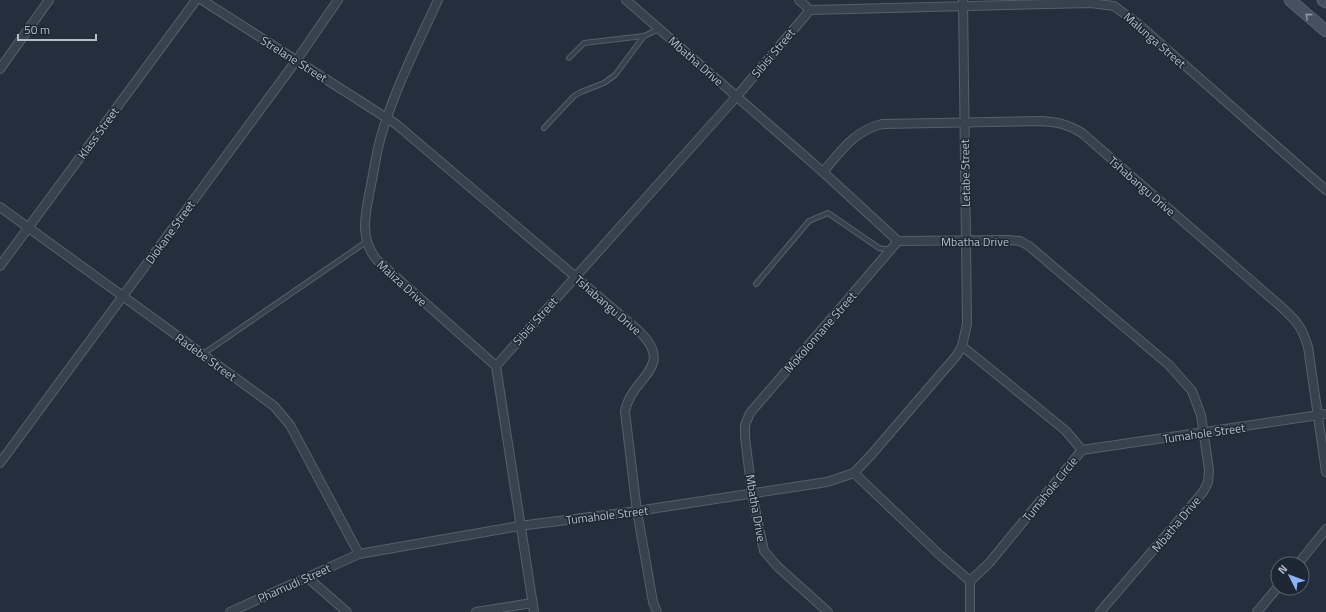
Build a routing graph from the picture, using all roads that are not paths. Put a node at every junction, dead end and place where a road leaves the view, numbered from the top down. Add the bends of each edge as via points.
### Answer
1 (49, 0) edge
2 (196, 0) edge
3 (202, 0) edge
4 (338, 0) edge
5 (438, 0) edge
6 (626, 0) edge
7 (799, 0) edge
8 (1290, 0) edge
9 (1323, 0) edge
10 (963, 2) edge
11 (1326, 2) edge
12 (810, 10) junction
13 (659, 29) junction
14 (1326, 31) edge
15 (644, 36) junction
16 (569, 58) dead end
17 (296, 61) junction
18 (0, 69) edge
19 (737, 96) junction
20 (387, 117) junction
21 (964, 122) junction
22 (544, 128) dead end
23 (823, 172) junction
24 (1326, 190) edge
25 (0, 207) edge
26 (28, 227) junction
27 (966, 240) junction
28 (898, 241) junction
29 (366, 242) junction
30 (890, 250) junction
31 (0, 266) edge
32 (575, 277) junction
33 (756, 284) dead end
34 (123, 297) junction
35 (962, 346) junction
36 (203, 354) junction
37 (496, 366) junction
38 (1322, 414) edge
39 (745, 425) joint
40 (1204, 433) junction
41 (1082, 450) junction
42 (0, 463) edge
43 (1326, 472) edge
44 (854, 473) junction
45 (752, 494) junction
46 (637, 511) junction
47 (519, 526) junction
48 (1326, 529) edge
49 (359, 554) junction
50 (1304, 556) edge
51 (308, 578) junction
52 (970, 581) junction
53 (1271, 596) edge
54 (532, 603) junction
55 (230, 612) edge
56 (347, 612) edge
57 (476, 612) edge
58 (534, 612) edge
59 (657, 612) edge
60 (828, 612) edge
61 (970, 612) edge
62 (1100, 612) edge
63 (1257, 612) edge

1 - 18 street
2 - 26 street, Klass Street
3 - 17 street, Strelane Street
4 - 17 street, Diokane Street
5 - 20 street, Maliza Drive
6 - 13 street, Mbatha Drive
7 - 12 street
14 -> 8 street
9 - 11 street
10 - 12 street, Malunga Street
10 - 21 street, Letabe Street
10 - 24 street, Malunga Street via 1091,3 1114,6
12 - 19 street, Sibisi Street
13 - 15 lane
13 - 19 street, Mbatha Drive
15 - 16 lane via 584,43
15 - 22 lane via 616,75 574,96
17 - 20 street, Strelane Street
17 - 34 street, Diokane Street
19 - 23 street, Mbatha Drive
19 - 32 street, Sibisi Street
20 - 29 street, Maliza Drive via 379,142 365,216
20 - 32 street, Tshabangu Drive via 408,132
21 - 23 street, Tshabangu Drive via 898,123 868,128 847,144
21 - 27 street, Letabe Street
21 - 38 street, Tshabangu Drive via 1053,122 1063,123 1082,133 1294,318 1303,329
23 - 28 street, Mbatha Drive
25 - 26 street, Radebe Street
26 - 31 street, Klass Street
26 - 34 street, Radebe Street
27 - 28 street, Mbatha Drive
27 - 35 street, Letabe Street via 967,324
27 - 40 street, Mbatha Drive via 1020,241 1040,254 1181,378 1197,402
28 - 30 street, Mokolonnane Street
29 - 36 lane
29 - 37 street, Maliza Drive via 377,260
30 - 33 lane via 879,248 828,213 809,221
30 - 39 street, Mokolonnane Street via 750,413
32 - 37 street, Sibisi Street
32 - 46 street, Tshabangu Drive via 643,336 655,356 653,367 631,395 625,412
34 - 36 street, Radebe Street
34 - 42 street, Diokane Street
35 - 41 street, Tumahole Circle via 1066,432
35 - 44 street via 949,366
36 - 49 street, Radebe Street via 274,406 287,420
37 - 47 street
38 - 40 street, Tumahole Street
38 - 43 street, Tshabangu Drive
39 - 45 street, Mbatha Drive
40 - 41 street, Tumahole Street
40 - 62 street, Mbatha Drive via 1209,470 1208,482 1203,492
41 - 52 street, Tumahole Circle via 990,562
44 - 45 street, Tumahole Street via 827,482
44 - 52 street
45 - 46 street, Tumahole Street
45 - 60 street, Mbatha Drive via 764,551
46 - 47 street, Tumahole Street
46 - 59 street, Tshabangu Drive
47 - 49 street, Tumahole Street
47 - 54 street
48 - 50 street
49 - 51 street, Phamudi Street
51 - 55 street, Phamudi Street
51 - 56 street
52 - 61 street
53 - 63 street
54 - 57 street
54 - 58 street

